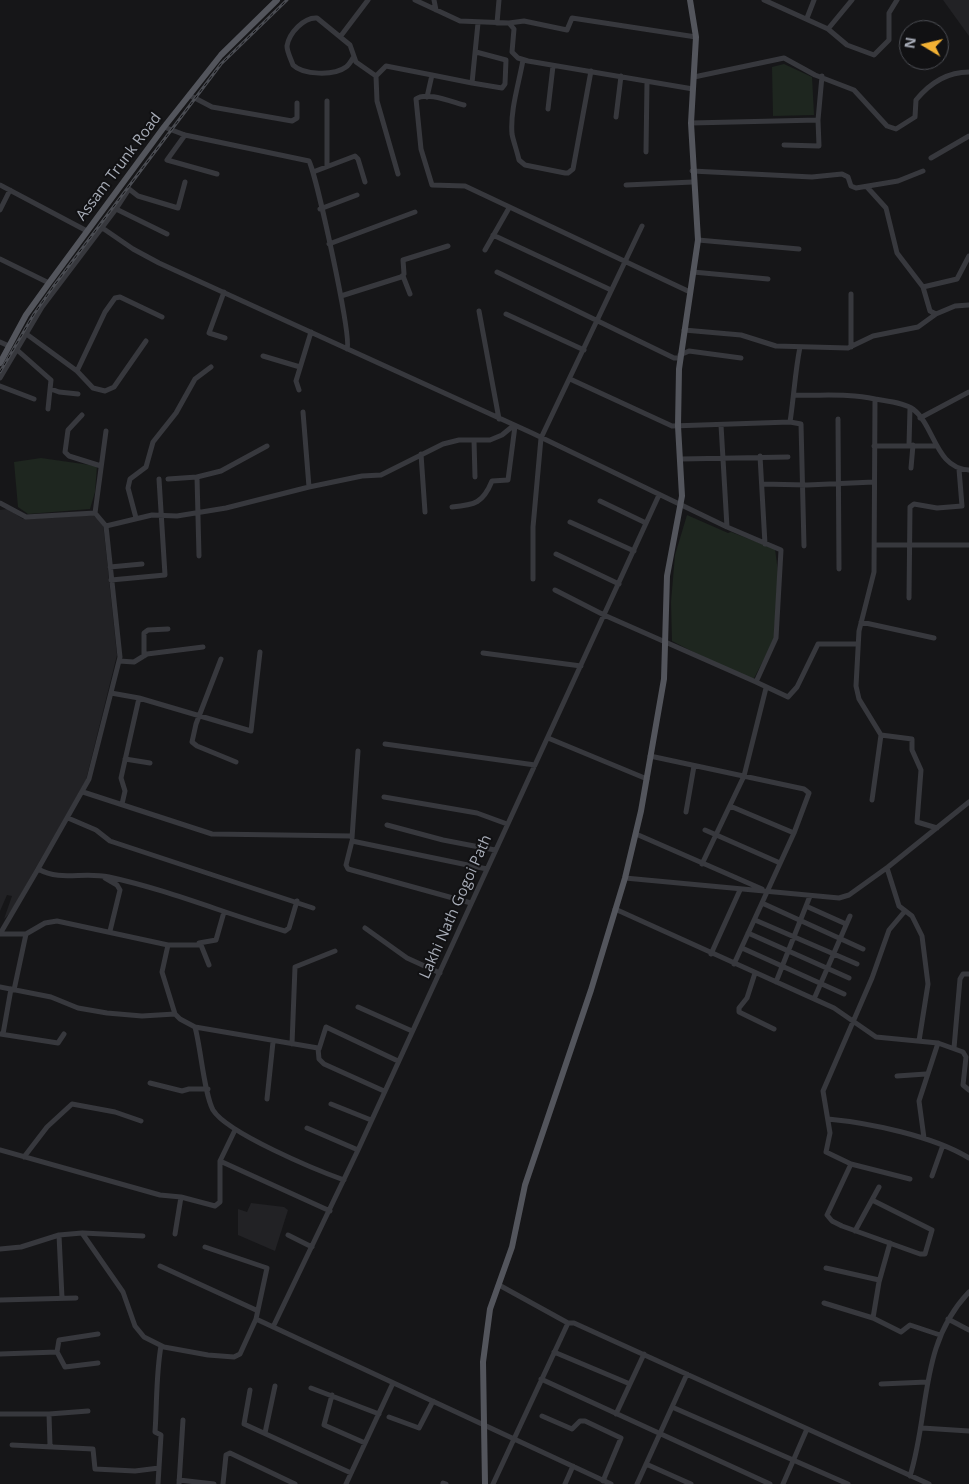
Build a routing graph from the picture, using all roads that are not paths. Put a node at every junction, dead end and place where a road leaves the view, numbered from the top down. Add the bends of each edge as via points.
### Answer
1 (277, 0) edge
2 (368, 0) edge
3 (415, 0) edge
4 (434, 0) edge
5 (499, 0) edge
6 (690, 0) edge
7 (764, 0) edge
8 (814, 0) edge
9 (852, 0) edge
10 (897, 0) edge
11 (436, 10) junction
12 (807, 18) junction
13 (478, 23) junction
14 (509, 23) junction
15 (497, 24) junction
16 (828, 29) junction
17 (340, 37) junction
18 (696, 37) junction
19 (476, 52) junction
20 (353, 58) junction
21 (523, 60) junction
22 (553, 66) junction
23 (591, 71) junction
24 (969, 72) edge
25 (432, 75) junction
26 (376, 76) junction
27 (621, 76) junction
28 (822, 76) junction
29 (694, 77) junction
30 (647, 82) junction
31 (472, 83) junction
32 (693, 89) junction
33 (189, 95) junction
34 (427, 97) junction
35 (326, 100) dead end
36 (297, 103) dead end
37 (464, 105) dead end
38 (548, 110) dead end
39 (616, 117) dead end
40 (818, 120) junction
41 (691, 123) junction
42 (164, 127) junction
43 (185, 135) junction
44 (969, 136) edge
45 (784, 145) dead end
46 (646, 152) dead end
47 (931, 158) dead end
48 (327, 166) junction
49 (692, 171) junction
50 (923, 171) dead end
51 (313, 172) junction
52 (217, 174) dead end
53 (398, 174) dead end
54 (185, 182) dead end
55 (365, 182) dead end
56 (693, 182) junction
57 (0, 185) edge
58 (626, 185) dead end
59 (867, 187) junction
60 (10, 190) junction
61 (357, 195) dead end
62 (509, 208) junction
63 (116, 209) junction
64 (320, 209) junction
65 (0, 210) edge
66 (415, 212) dead end
67 (642, 226) dead end
68 (101, 227) junction
69 (87, 230) junction
70 (167, 234) dead end
71 (494, 235) junction
72 (698, 240) junction
73 (329, 244) junction
74 (448, 246) dead end
75 (799, 249) dead end
76 (485, 250) dead end
77 (969, 256) edge
78 (0, 259) edge
79 (626, 262) junction
80 (497, 272) dead end
81 (693, 272) junction
82 (403, 276) junction
83 (768, 279) dead end
84 (49, 283) junction
85 (923, 286) junction
86 (612, 290) junction
87 (224, 292) junction
88 (690, 292) junction
89 (410, 294) dead end
90 (851, 294) dead end
91 (341, 296) junction
92 (969, 305) edge
93 (479, 311) dead end
94 (506, 314) dead end
95 (936, 314) junction
96 (162, 317) dead end
97 (597, 320) junction
98 (684, 330) junction
99 (311, 332) junction
100 (25, 333) junction
101 (226, 338) dead end
102 (146, 341) dead end
103 (0, 342) edge
104 (800, 347) junction
105 (851, 347) junction
106 (12, 348) junction
107 (347, 349) junction
108 (584, 350) junction
109 (263, 356) dead end
110 (680, 356) junction
111 (741, 358) dead end
112 (0, 363) edge
113 (211, 367) dead end
114 (300, 367) junction
115 (77, 371) junction
116 (0, 378) edge
117 (570, 379) junction
118 (0, 386) edge
119 (51, 389) junction
120 (298, 390) dead end
121 (969, 392) edge
122 (78, 394) dead end
123 (794, 395) junction
124 (34, 399) dead end
125 (875, 399) junction
126 (910, 408) junction
127 (48, 409) dead end
128 (303, 412) dead end
129 (82, 416) dead end
130 (920, 418) junction
131 (499, 419) junction
132 (838, 419) dead end
133 (790, 422) junction
134 (721, 425) junction
135 (514, 426) junction
136 (678, 426) junction
137 (106, 431) dead end
138 (541, 438) junction
139 (474, 440) junction
140 (911, 445) junction
141 (267, 446) dead end
142 (874, 446) junction
143 (936, 446) junction
144 (421, 454) junction
145 (760, 456) junction
146 (788, 457) dead end
147 (722, 458) junction
148 (681, 459) junction
149 (101, 466) junction
150 (911, 468) dead end
151 (959, 469) junction
152 (969, 470) edge
153 (197, 477) junction
154 (475, 477) dead end
155 (159, 479) dead end
156 (168, 479) dead end
157 (874, 482) junction
158 (839, 483) junction
159 (762, 484) junction
160 (803, 485) junction
161 (309, 487) junction
162 (962, 487) junction
163 (969, 487) edge
164 (659, 496) junction
165 (600, 501) dead end
166 (0, 503) edge
167 (681, 506) junction
168 (452, 507) dead end
169 (425, 512) dead end
170 (95, 513) junction
171 (198, 514) junction
172 (162, 515) junction
173 (136, 518) junction
174 (570, 522) dead end
175 (646, 523) junction
176 (106, 526) junction
177 (727, 527) junction
178 (765, 544) junction
179 (875, 544) junction
180 (911, 544) junction
181 (969, 544) edge
182 (804, 546) dead end
183 (634, 551) junction
184 (556, 554) dead end
185 (199, 556) dead end
186 (142, 564) dead end
187 (110, 567) junction
188 (839, 569) dead end
189 (533, 579) dead end
190 (111, 580) junction
191 (618, 584) junction
192 (555, 590) dead end
193 (909, 598) dead end
194 (604, 615) junction
195 (861, 622) junction
196 (168, 629) dead end
197 (934, 638) dead end
198 (666, 641) junction
199 (856, 644) junction
200 (203, 646) dead end
201 (260, 652) dead end
202 (483, 653) dead end
203 (144, 656) junction
204 (221, 659) dead end
205 (119, 661) junction
206 (580, 666) junction
207 (756, 682) junction
208 (766, 688) junction
209 (112, 693) junction
210 (139, 698) junction
211 (200, 714) junction
212 (881, 735) junction
213 (548, 738) junction
214 (384, 744) dead end
215 (358, 751) dead end
216 (650, 756) junction
217 (125, 759) junction
218 (236, 762) dead end
219 (150, 763) dead end
220 (535, 765) junction
221 (694, 766) junction
222 (744, 776) junction
223 (647, 779) junction
224 (83, 792) junction
225 (384, 797) dead end
226 (872, 800) dead end
227 (969, 802) edge
228 (122, 804) junction
229 (730, 806) junction
230 (686, 812) dead end
231 (68, 818) junction
232 (507, 824) junction
233 (387, 825) dead end
234 (937, 828) junction
235 (705, 830) dead end
236 (794, 833) junction
237 (636, 834) junction
238 (715, 835) junction
239 (352, 838) junction
240 (495, 850) junction
241 (780, 863) junction
242 (702, 864) junction
243 (887, 868) junction
244 (38, 869) junction
245 (487, 869) junction
246 (100, 875) junction
247 (625, 878) junction
248 (740, 890) junction
249 (768, 892) junction
250 (810, 896) junction
251 (297, 901) junction
252 (471, 904) junction
253 (762, 904) junction
254 (808, 906) junction
255 (313, 908) dead end
256 (615, 909) junction
257 (905, 911) junction
258 (224, 912) junction
259 (850, 916) dead end
260 (755, 920) junction
261 (801, 922) junction
262 (846, 924) junction
263 (365, 928) dead end
264 (110, 931) junction
265 (748, 933) junction
266 (0, 934) edge
267 (26, 934) junction
268 (794, 938) junction
269 (839, 939) junction
270 (198, 944) junction
271 (168, 945) junction
272 (742, 948) junction
273 (864, 949) dead end
274 (335, 951) dead end
275 (788, 952) junction
276 (711, 954) junction
277 (833, 954) junction
278 (209, 964) dead end
279 (734, 964) junction
280 (857, 964) dead end
281 (783, 966) junction
282 (827, 968) junction
283 (440, 973) junction
284 (754, 973) junction
285 (969, 974) edge
286 (849, 978) dead end
287 (776, 982) junction
288 (821, 982) junction
289 (0, 987) edge
290 (13, 990) junction
291 (844, 994) dead end
292 (814, 999) junction
293 (358, 1007) dead end
294 (175, 1014) junction
295 (854, 1021) junction
296 (195, 1028) junction
297 (774, 1029) dead end
298 (412, 1031) junction
299 (2, 1034) edge
300 (64, 1034) dead end
301 (919, 1041) junction
302 (272, 1042) junction
303 (938, 1043) junction
304 (292, 1044) junction
305 (319, 1048) junction
306 (954, 1048) junction
307 (398, 1061) junction
308 (926, 1074) junction
309 (897, 1076) dead end
310 (150, 1083) dead end
311 (208, 1090) junction
312 (969, 1090) edge
313 (384, 1091) junction
314 (267, 1099) dead end
315 (331, 1104) dead end
316 (828, 1119) junction
317 (371, 1120) junction
318 (141, 1121) dead end
319 (307, 1128) dead end
320 (235, 1130) junction
321 (924, 1138) junction
322 (943, 1145) junction
323 (0, 1150) edge
324 (358, 1150) junction
325 (24, 1157) junction
326 (969, 1158) edge
327 (220, 1161) junction
328 (851, 1164) junction
329 (932, 1176) dead end
330 (910, 1179) dead end
331 (344, 1180) junction
332 (879, 1187) dead end
333 (181, 1197) junction
334 (872, 1200) junction
335 (330, 1211) junction
336 (855, 1231) junction
337 (82, 1232) junction
338 (175, 1234) dead end
339 (59, 1235) junction
340 (288, 1235) dead end
341 (142, 1236) dead end
342 (890, 1243) junction
343 (312, 1246) junction
344 (205, 1247) dead end
345 (0, 1249) edge
346 (160, 1266) dead end
347 (826, 1268) dead end
348 (880, 1280) junction
349 (499, 1285) junction
350 (968, 1295) edge
351 (62, 1298) junction
352 (76, 1298) dead end
353 (0, 1300) edge
354 (824, 1303) dead end
355 (256, 1310) junction
356 (873, 1318) junction
357 (948, 1318) junction
358 (256, 1319) junction
359 (568, 1323) junction
360 (273, 1327) junction
361 (969, 1330) edge
362 (98, 1334) dead end
363 (940, 1334) junction
364 (161, 1346) junction
365 (57, 1352) junction
366 (554, 1352) junction
367 (0, 1354) edge
368 (644, 1354) junction
369 (98, 1363) dead end
370 (688, 1374) junction
371 (541, 1380) junction
372 (927, 1382) junction
373 (393, 1383) junction
374 (630, 1384) junction
375 (881, 1384) dead end
376 (274, 1386) dead end
377 (311, 1388) dead end
378 (250, 1390) dead end
379 (332, 1395) junction
380 (433, 1401) junction
381 (672, 1407) junction
382 (88, 1411) dead end
383 (0, 1414) edge
384 (49, 1414) junction
385 (378, 1414) junction
386 (616, 1414) junction
387 (542, 1416) dead end
388 (389, 1417) dead end
389 (184, 1420) dead end
390 (484, 1424) junction
391 (922, 1428) junction
392 (807, 1429) junction
393 (969, 1431) edge
394 (265, 1433) junction
395 (660, 1434) junction
396 (516, 1439) junction
397 (365, 1443) junction
398 (12, 1445) dead end
399 (50, 1445) junction
400 (794, 1459) junction
401 (646, 1464) junction
402 (573, 1466) junction
403 (159, 1468) junction
404 (352, 1473) junction
405 (910, 1476) junction
406 (603, 1480) junction
407 (179, 1482) edge
408 (158, 1484) edge
409 (214, 1484) edge
410 (223, 1484) edge
411 (294, 1484) edge
412 (346, 1484) edge
413 (485, 1484) edge
414 (493, 1484) edge
415 (565, 1484) edge
416 (611, 1484) edge
417 (637, 1484) edge
418 (691, 1484) edge
419 (770, 1484) edge
420 (783, 1484) edge
421 (848, 1484) edge
422 (929, 1484) edge

1 - 33 main road, Assam Trunk Road via 221,55
2 - 17 street
3 - 11 street
4 - 11 street
5 - 15 street
6 - 18 main road
7 - 12 street
8 - 12 street
9 - 16 street
10 - 16 street via 889,13 889,40 878,54 869,54 847,45
11 - 13 street via 460,21
12 - 16 street
13 - 15 street
13 - 19 street
14 - 15 street
14 - 18 street via 524,21 568,30 572,18
14 - 21 street via 514,29 512,52
17 - 20 street via 350,45
17 - 20 street via 317,18 309,19 294,31 287,45 293,65 306,71 335,72 347,67
18 - 29 main road
19 - 31 street
19 - 31 street via 506,60 505,84 502,88
20 - 26 street
21 - 22 street
21 - 23 street via 512,122 512,136 519,160 525,165 565,173 573,169
22 - 23 street
22 - 38 street
23 - 27 street
24 - 28 street via 952,72 932,85 916,100 917,114 913,120 896,129 887,126 854,90
25 - 26 street via 386,66
25 - 31 street
25 - 34 street
26 - 53 street via 376,98
27 - 30 street
27 - 39 street
28 - 29 street via 784,58
28 - 40 street
29 - 32 main road
30 - 32 street
30 - 46 street
32 - 41 main road
33 - 36 street via 212,107 292,122 296,120
33 - 42 main road, Assam Trunk Road
34 - 37 street
34 - 62 street via 418,97 415,102 421,149 432,185 465,186
35 - 48 street
40 - 41 street
40 - 45 street via 819,146
41 - 49 main road
42 - 43 street
42 - 69 main road, Assam Trunk Road
43 - 51 street via 307,160
43 - 52 street via 166,160
44 - 47 street
48 - 51 street
48 - 55 street via 357,156
49 - 56 main road
49 - 59 street via 812,177 842,174 848,177 852,187
50 - 59 street
51 - 64 street
54 - 63 street via 178,208 138,196 129,188
56 - 58 street
56 - 72 main road
57 - 60 street
59 - 85 street via 886,208 900,259
60 - 65 street
60 - 69 street
61 - 64 street
62 - 71 street
62 - 79 street
63 - 68 street
63 - 70 street
64 - 73 street
66 - 73 street
67 - 79 street
68 - 87 street via 159,263
68 - 100 street
69 - 84 main road, Assam Trunk Road
71 - 76 street
71 - 86 street
72 - 75 street
72 - 81 main road
73 - 91 street
74 - 82 street via 402,260
77 - 85 street via 957,279
78 - 84 street
79 - 86 street
79 - 88 street
80 - 97 street
81 - 83 street
81 - 88 main road
82 - 89 street
82 - 91 street
84 - 106 main road, Assam Trunk Road
85 - 95 street via 930,312
86 - 97 street
87 - 99 street
87 - 101 street via 208,333
88 - 98 main road
90 - 105 street
91 - 107 street via 348,331
92 - 95 street via 955,306
93 - 131 street
94 - 108 street
95 - 105 street via 918,327 873,336
96 - 115 street via 120,297 115,298
97 - 108 street
97 - 110 street via 674,358
98 - 104 street via 741,335 776,346
98 - 110 main road
99 - 107 street
99 - 114 street
100 - 106 street
100 - 115 street
102 - 115 street via 111,389 93,388
103 - 106 street
104 - 105 street
104 - 123 street
106 - 112 main road, Assam Trunk Road
106 - 116 street
106 - 119 street via 52,380
107 - 131 street
108 - 117 street
109 - 114 street
110 - 111 street via 689,352
110 - 136 main road
113 - 173 street via 195,379 176,413 153,442 146,467 130,479 129,495
114 - 120 street via 296,381
117 - 136 street via 657,420
117 - 138 street
118 - 124 street
119 - 122 street
119 - 127 street
121 - 130 street
123 - 125 street via 828,397 849,394
123 - 133 street
125 - 126 street
125 - 142 street
126 - 130 street
126 - 140 street
128 - 161 street
129 - 149 street via 68,430 65,452
130 - 143 street
131 - 135 street
132 - 158 street
133 - 134 street
133 - 160 street via 801,424 803,428
134 - 136 street
134 - 147 street
135 - 138 street
135 - 139 street via 490,440
135 - 168 street via 508,480 492,481 485,495 474,504
136 - 148 main road
137 - 149 street
138 - 164 street
138 - 189 street via 533,527
139 - 144 street via 453,441
139 - 154 street
140 - 142 street
140 - 143 street
140 - 150 street
141 - 153 street via 221,471
142 - 157 street
143 - 151 street
144 - 161 street via 381,474
144 - 169 street
145 - 146 street
145 - 147 street
145 - 159 street
147 - 148 street
147 - 177 street
148 - 167 main road
149 - 170 street
151 - 152 street
151 - 162 street
153 - 156 street
153 - 171 street
155 - 172 street
157 - 158 street
157 - 179 street
158 - 160 street
158 - 188 street
159 - 160 street
159 - 178 street
160 - 182 street
161 - 171 street
162 - 163 street
162 - 180 street via 962,506 911,505
164 - 167 street
164 - 175 street, Lakhi Nath Gogoi Path
165 - 175 street
166 - 170 street via 26,517
167 - 177 street
167 - 198 main road via 668,564 664,613
170 - 176 street
171 - 172 street
171 - 185 street
172 - 173 street
172 - 190 street via 165,575
173 - 176 street
174 - 183 street
175 - 183 street, Lakhi Nath Gogoi Path
176 - 187 street
177 - 178 street
178 - 207 street via 781,550 777,629 774,644
179 - 180 street
179 - 195 street via 873,583
180 - 181 street
180 - 193 street
183 - 191 street, Lakhi Nath Gogoi Path
184 - 191 street
186 - 187 street
187 - 190 street
190 - 205 street
191 - 194 street, Lakhi Nath Gogoi Path
192 - 194 street
194 - 198 street
194 - 206 street, Lakhi Nath Gogoi Path
195 - 197 street
195 - 199 street
196 - 203 street via 146,631 143,636
198 - 207 street
198 - 216 main road via 664,679
199 - 208 street via 818,644 797,687 788,697
199 - 212 street via 857,694
200 - 203 street
201 - 211 street via 253,730
202 - 206 street
203 - 205 street via 134,662
204 - 211 street
205 - 209 street
206 - 213 street, Lakhi Nath Gogoi Path
207 - 208 street
208 - 222 street
209 - 210 street
209 - 224 street
210 - 211 street
210 - 217 street
211 - 218 street via 192,734 193,744
212 - 226 street
212 - 234 street via 912,739 912,750 921,770 917,823
213 - 220 street, Lakhi Nath Gogoi Path
213 - 223 street
214 - 220 street
215 - 239 street
216 - 221 street
216 - 223 main road
217 - 219 street
217 - 228 street via 121,780 125,791
220 - 232 street, Lakhi Nath Gogoi Path
221 - 222 street
221 - 230 street
222 - 229 street
222 - 236 street via 807,791 808,797
223 - 237 main road
224 - 228 street
224 - 231 street
225 - 232 street via 477,813
227 - 234 street
228 - 239 street via 212,834
229 - 236 street
229 - 238 street
231 - 244 street
231 - 251 street via 96,830 110,841
232 - 240 street, Lakhi Nath Gogoi Path
233 - 240 street
234 - 243 street
235 - 238 street
236 - 241 street
237 - 242 street
237 - 247 main road
238 - 241 street
238 - 242 street
239 - 245 street
239 - 252 street via 348,869
240 - 245 street, Lakhi Nath Gogoi Path
241 - 249 street
242 - 249 street
243 - 250 street via 849,895 839,898
243 - 257 street via 899,906
244 - 246 street via 56,877
244 - 266 street
245 - 252 street, Lakhi Nath Gogoi Path
246 - 258 street
246 - 264 street via 119,887
247 - 248 street
247 - 256 main road
248 - 249 street
248 - 276 street
249 - 250 street
249 - 253 street
250 - 254 street
251 - 255 street
251 - 258 street via 287,931
252 - 283 street, Lakhi Nath Gogoi Path
253 - 260 street
253 - 261 street
254 - 261 street
254 - 262 street
256 - 276 street
256 - 349 main road via 527,1180 515,1238
257 - 295 street via 889,930
257 - 301 street via 912,916 921,932 927,970 927,997
258 - 270 street via 216,940
259 - 262 street
260 - 265 street
260 - 268 street
261 - 268 street
261 - 269 street
262 - 269 street
263 - 283 street via 407,958
264 - 267 street via 50,921
264 - 271 street
265 - 272 street
265 - 275 street
266 - 267 street
267 - 290 street
268 - 275 street
268 - 277 street
269 - 273 street
269 - 277 street
270 - 271 street
270 - 278 street via 203,947
271 - 294 street via 162,972
272 - 279 street
272 - 281 street
274 - 304 street via 295,967
275 - 281 street
275 - 282 street
276 - 279 street
277 - 280 street
277 - 282 street
279 - 284 street
281 - 287 street
281 - 288 street
282 - 286 street
282 - 288 street
283 - 298 street, Lakhi Nath Gogoi Path
284 - 287 street
284 - 297 street via 739,1012
285 - 306 street via 962,975 960,979
287 - 292 street
288 - 291 street
288 - 292 street
289 - 290 street
290 - 294 street via 107,1013
290 - 299 street
292 - 295 street
293 - 298 street
294 - 296 street
295 - 301 street via 876,1037
295 - 316 street via 823,1091
296 - 302 street
296 - 311 street
298 - 307 street, Lakhi Nath Gogoi Path
299 - 300 street via 58,1043
301 - 303 street
302 - 304 street
302 - 314 street
303 - 306 street
303 - 308 street
304 - 305 street
305 - 307 street via 325,1027
305 - 313 street via 319,1059 324,1064
306 - 312 street via 965,1054 962,1085
307 - 313 street, Lakhi Nath Gogoi Path
308 - 309 street
308 - 321 street via 919,1101
310 - 311 street via 182,1091
311 - 320 street via 214,1110
313 - 317 street, Lakhi Nath Gogoi Path
315 - 317 street
316 - 321 street
316 - 328 street via 830,1133 826,1152
317 - 324 street, Lakhi Nath Gogoi Path
318 - 325 street via 115,1112 72,1104 57,1115
319 - 324 street
320 - 327 street
320 - 331 street
321 - 322 street
322 - 326 street
322 - 329 street
323 - 325 street
324 - 331 street, Lakhi Nath Gogoi Path
325 - 333 street via 145,1191
327 - 333 street via 219,1204 215,1206
327 - 335 street
328 - 330 street
328 - 336 street via 827,1215 836,1224
331 - 335 street, Lakhi Nath Gogoi Path
332 - 334 street
333 - 338 street
334 - 336 street
334 - 342 street via 933,1231 923,1255
335 - 343 street, Lakhi Nath Gogoi Path
336 - 342 street
337 - 339 street
337 - 341 street
337 - 364 street via 123,1292 139,1332
339 - 345 street via 21,1247
339 - 351 street
340 - 343 street
342 - 348 street
343 - 360 street, Lakhi Nath Gogoi Path
344 - 355 street via 267,1268
346 - 355 street
347 - 348 street
348 - 356 street
349 - 359 street
349 - 390 main road via 485,1334
350 - 357 street
351 - 352 street
351 - 353 street
354 - 356 street
355 - 358 street
356 - 363 street via 902,1332 910,1325
357 - 361 street
357 - 363 street
358 - 360 street
358 - 364 street via 240,1354 234,1357
359 - 366 street
359 - 368 street
360 - 373 street
362 - 365 street via 59,1340
363 - 372 street
364 - 403 street via 154,1432 161,1435
365 - 367 street
365 - 369 street via 65,1367
366 - 371 street
366 - 374 street
368 - 370 street
368 - 374 street
370 - 381 street
370 - 392 street
371 - 386 street
371 - 396 street
372 - 375 street
372 - 391 street
373 - 380 street
373 - 385 street
374 - 386 street
376 - 394 street
377 - 379 street
378 - 394 street via 244,1424
379 - 385 street
379 - 397 street via 324,1425
380 - 388 street via 419,1428
380 - 390 street
381 - 395 street
381 - 400 street
382 - 384 street
383 - 384 street
384 - 399 street
385 - 397 street
386 - 395 street
387 - 406 street via 572,1429 584,1421 621,1438
389 - 407 street
390 - 396 street
390 - 413 main road
391 - 393 street
391 - 405 street
392 - 400 street
392 - 405 street
394 - 404 street
395 - 401 street
395 - 419 street
396 - 402 street
396 - 414 street
397 - 404 street
398 - 399 street
399 - 403 street via 93,1449 95,1469
400 - 420 street
400 - 421 street
401 - 417 street
401 - 418 street
402 - 406 street
402 - 415 street
403 - 408 street
404 - 412 street
405 - 422 street
406 - 416 street
407 - 409 street
410 - 411 street via 226,1455 230,1453

